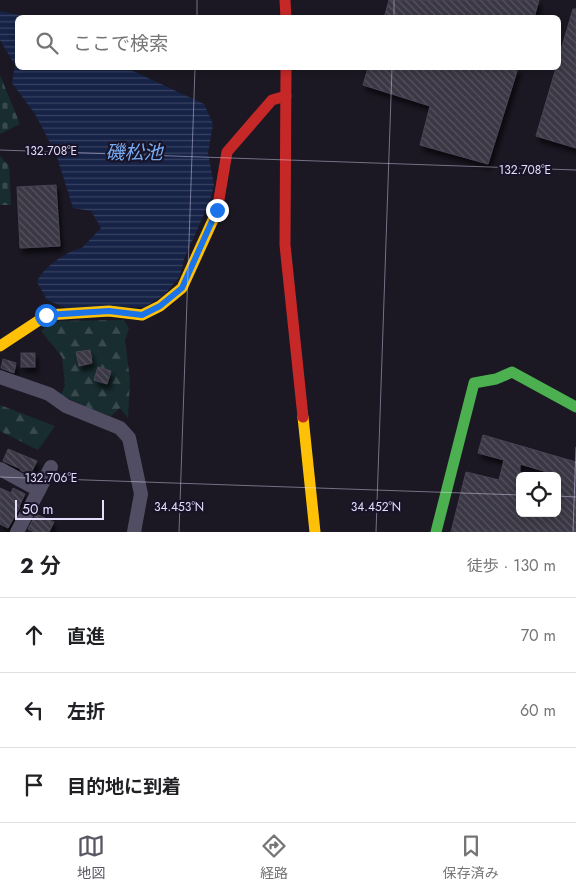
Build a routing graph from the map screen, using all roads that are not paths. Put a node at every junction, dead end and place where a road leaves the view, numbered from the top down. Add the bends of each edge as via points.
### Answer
1 (286, 0) edge
2 (286, 15) edge
3 (286, 70) edge
4 (286, 96) junction
5 (0, 346) edge
6 (0, 377) edge
7 (576, 407) edge
8 (51, 467) dead end
9 (0, 469) edge
10 (39, 490) junction
11 (17, 532) edge
12 (134, 532) edge
13 (315, 532) edge
14 (436, 532) edge

1 - 2 street
3 - 4 street
4 - 5 street via 272,100 227,152 217,210 182,288 160,306 142,315 109,311 46,315
4 - 13 street via 285,246
6 - 12 street via 50,394 66,406 120,428 129,438 142,494
7 - 14 street via 512,372 474,383
8 - 10 street
9 - 10 street
10 - 11 street

